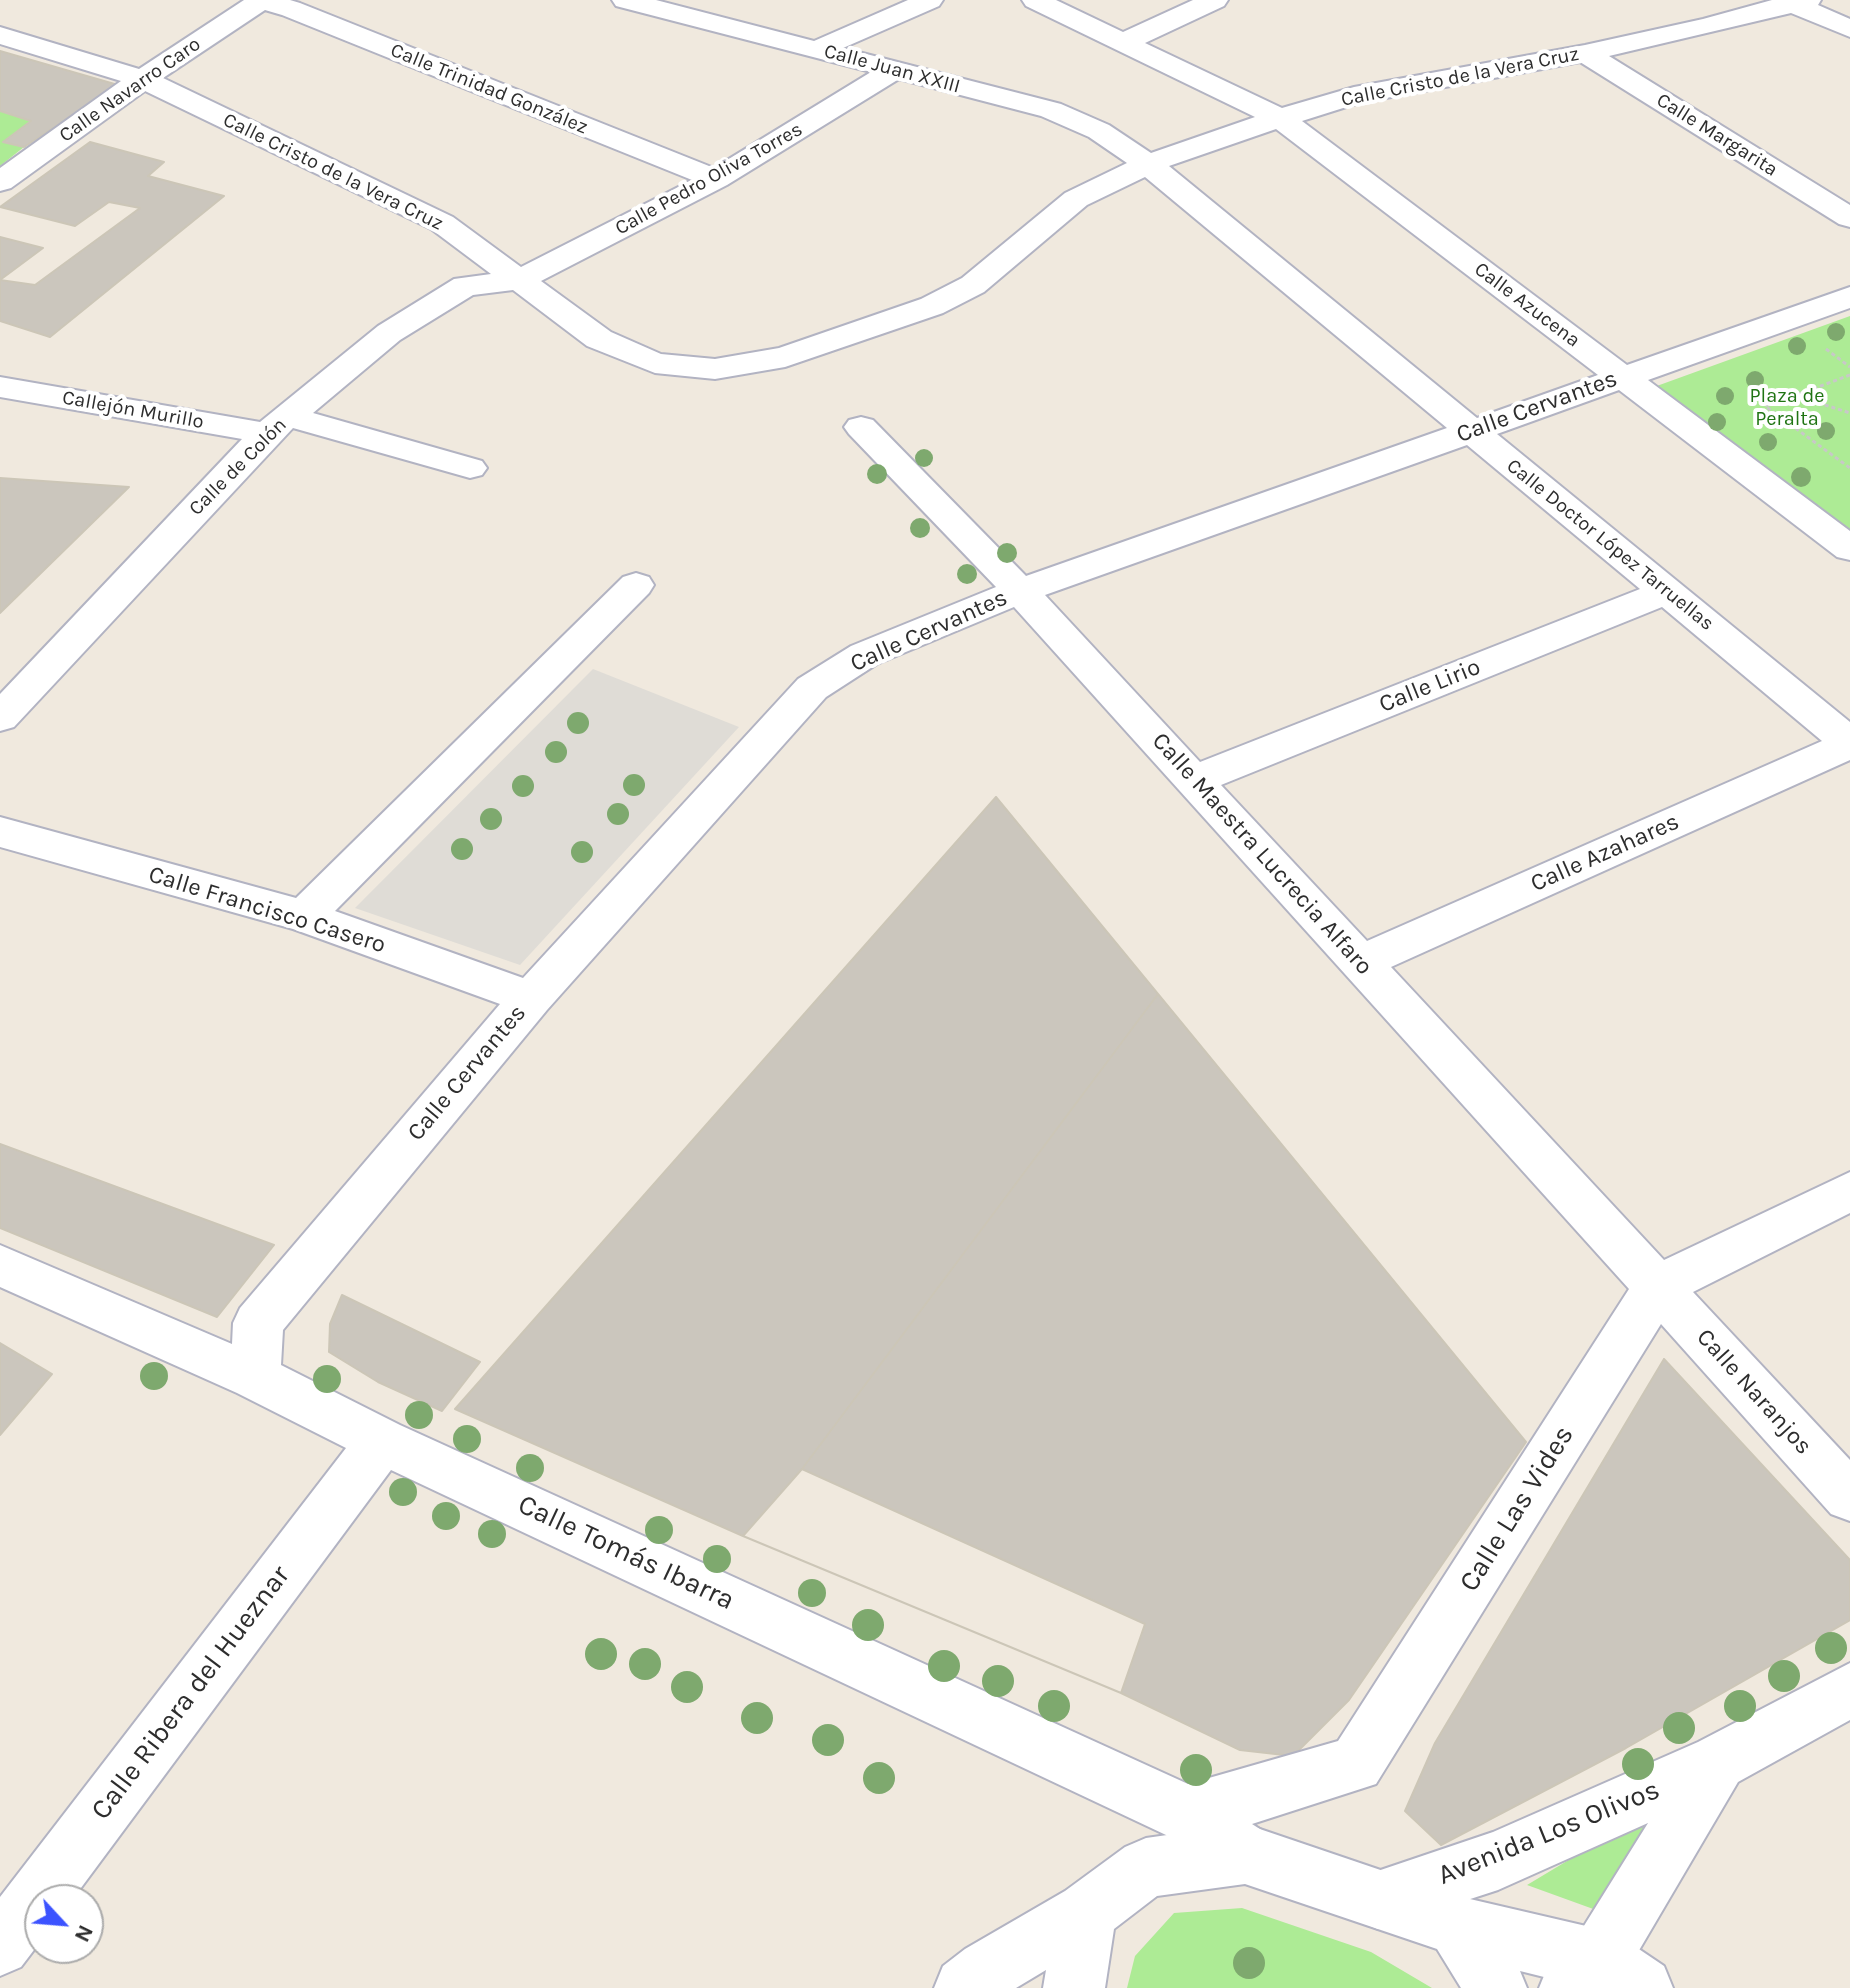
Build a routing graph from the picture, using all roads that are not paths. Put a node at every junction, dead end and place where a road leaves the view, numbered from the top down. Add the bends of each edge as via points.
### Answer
1 (262, 0) edge
2 (625, 0) edge
3 (930, 0) edge
4 (1035, 0) edge
5 (1215, 0) edge
6 (1796, 1) edge
7 (1850, 29) edge
8 (0, 35) edge
9 (1124, 42) junction
10 (818, 49) junction
11 (1585, 53) junction
12 (894, 70) junction
13 (143, 79) junction
14 (1280, 118) junction
15 (1148, 164) junction
16 (716, 179) junction
17 (0, 182) edge
18 (1850, 218) edge
19 (519, 280) junction
20 (1850, 297) edge
21 (1622, 377) junction
22 (0, 387) edge
23 (277, 425) junction
24 (861, 427) dead end
25 (1471, 431) junction
26 (470, 468) dead end
27 (1850, 549) edge
28 (636, 585) dead end
29 (1020, 591) junction
30 (1666, 592) junction
31 (0, 718) edge
32 (1850, 743) edge
33 (1194, 780) junction
34 (0, 832) edge
35 (304, 916) junction
36 (1361, 962) junction
37 (531, 998) junction
38 (1850, 1191) edge
39 (0, 1265) edge
40 (1658, 1286) junction
41 (255, 1377) junction
42 (382, 1441) junction
43 (1850, 1497) edge
44 (1850, 1690) edge
45 (1718, 1762) junction
46 (1187, 1814) junction
47 (1245, 1854) junction
48 (1378, 1899) junction
49 (1086, 1912) junction
50 (1457, 1926) junction
51 (2, 1941) edge
52 (1604, 1978) edge
53 (965, 1988) edge
54 (1074, 1988) edge
55 (1496, 1988) edge

1 - 13 street, Calle Navarro Caro
1 - 16 street, Calle Trinidad González
2 - 10 street, Calle Juan XXIII
3 - 10 street
4 - 9 street, Calle Azucena
5 - 9 street
6 - 7 street
6 - 11 street, Calle Cristo de la Vera Cruz
8 - 13 street, Calle Cristo de la Vera Cruz
9 - 14 street, Calle Azucena
10 - 12 street, Calle Juan XXIII
11 - 14 street, Calle Cristo de la Vera Cruz via 1354,95
11 - 18 street, Calle Margarita
12 - 15 street, Calle Juan XXIII via 1051,110 1099,131
12 - 16 street, Calle Pedro Oliva Torres
13 - 17 street, Calle Navarro Caro
13 - 19 street, Calle Cristo de la Vera Cruz via 442,223
14 - 15 street, Calle Cristo de la Vera Cruz
14 - 21 street, Calle Azucena
15 - 19 street, Calle Cristo de la Vera Cruz via 1076,199 973,285 932,306 785,357 715,369 655,363 599,339
15 - 25 street, Calle Doctor López Tarruellas
16 - 19 street, Calle Pedro Oliva Torres
19 - 23 street, Calle de Colón via 465,286 389,333
20 - 21 street, Calle Cervantes
21 - 25 street, Calle Cervantes
21 - 27 street, Calle Azucena
22 - 23 street, Callejón Murillo
23 - 26 street, Callejón Murillo
23 - 31 street, Calle de Colón
24 - 29 street, Calle Maestra Lucrecia Alfaro
25 - 29 street, Calle Cervantes
25 - 30 street, Calle Doctor López Tarruellas
28 - 35 street
29 - 33 street, Calle Maestra Lucrecia Alfaro
29 - 37 street, Calle Cervantes via 864,655 812,688
30 - 32 street, Calle Doctor López Tarruellas
30 - 33 street, Calle Lirio
32 - 36 street, Calle Azahares
33 - 36 street, Calle Maestra Lucrecia Alfaro
34 - 35 street, Calle Francisco Casero
35 - 37 street, Calle Francisco Casero
36 - 40 street, Calle Maestra Lucrecia Alfaro
37 - 41 street, Calle Cervantes via 258,1323
38 - 40 street
39 - 41 street, Calle Tomás Ibarra
40 - 43 street, Calle Naranjos
40 - 46 street, Calle Las Vides via 1356,1764
41 - 42 street, Calle Tomás Ibarra
42 - 46 street, Calle Tomás Ibarra
42 - 51 street, Calle Ribera del Hueznar
44 - 45 street, Avenida Los Olivos
45 - 48 street, Avenida Los Olivos via 1498,1860
45 - 52 street, Avenida Los Olivos
46 - 47 street, Calle Tomás Ibarra
47 - 48 street
47 - 49 street via 1146,1868
48 - 50 street
49 - 53 street
49 - 54 street
50 - 52 street
50 - 55 street

